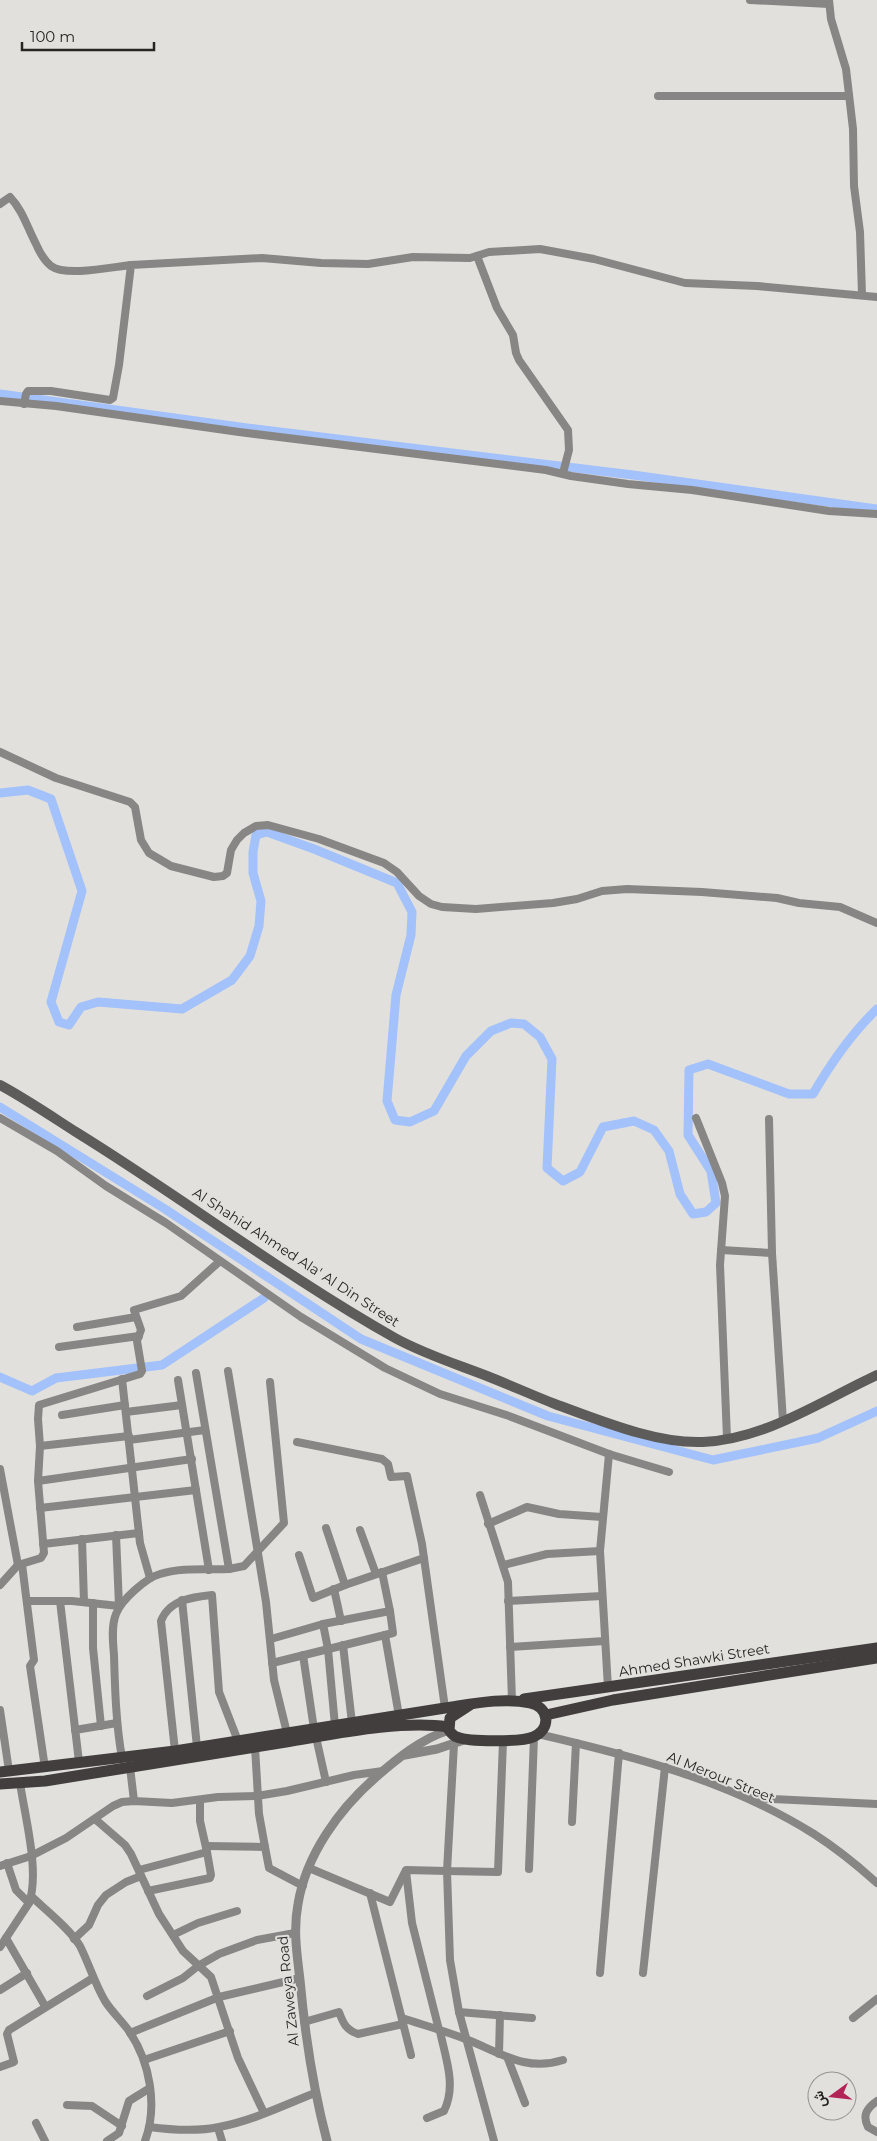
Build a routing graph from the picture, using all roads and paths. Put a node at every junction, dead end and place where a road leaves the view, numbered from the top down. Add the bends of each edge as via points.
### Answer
1 (750, 0) edge
2 (829, 2) edge
3 (658, 96) dead end
4 (848, 96) junction
5 (0, 204) edge
6 (477, 256) junction
7 (131, 266) junction
8 (862, 295) junction
9 (877, 297) edge
10 (25, 400) junction
11 (0, 402) edge
12 (564, 472) junction
13 (877, 514) edge
14 (0, 752) edge
15 (877, 923) edge
16 (0, 1085) edge
17 (0, 1118) edge
18 (696, 1118) dead end
19 (769, 1119) dead end
20 (721, 1250) junction
21 (772, 1253) junction
22 (220, 1261) junction
23 (136, 1317) junction
24 (77, 1327) dead end
25 (140, 1336) junction
26 (59, 1346) dead end
27 (228, 1371) dead end
28 (196, 1373) dead end
29 (877, 1375) edge
30 (122, 1379) junction
31 (178, 1380) dead end
32 (270, 1382) dead end
33 (182, 1405) junction
34 (126, 1409) junction
35 (62, 1415) dead end
36 (783, 1421) junction
37 (205, 1430) junction
38 (187, 1433) junction
39 (129, 1438) junction
40 (727, 1438) junction
41 (297, 1442) dead end
42 (40, 1446) junction
43 (609, 1454) junction
44 (192, 1459) junction
45 (132, 1468) junction
46 (0, 1469) edge
47 (669, 1472) dead end
48 (38, 1481) junction
49 (196, 1490) junction
50 (480, 1495) dead end
51 (135, 1497) junction
52 (40, 1508) junction
53 (602, 1518) junction
54 (488, 1524) junction
55 (326, 1528) dead end
56 (360, 1530) dead end
57 (139, 1533) junction
58 (116, 1535) junction
59 (82, 1539) junction
60 (43, 1544) junction
61 (600, 1551) junction
62 (257, 1552) junction
63 (299, 1555) dead end
64 (424, 1558) junction
65 (20, 1564) junction
66 (504, 1566) junction
67 (229, 1569) junction
68 (209, 1570) junction
69 (379, 1573) junction
70 (150, 1578) junction
71 (0, 1585) edge
72 (345, 1585) junction
73 (334, 1589) junction
74 (602, 1596) junction
75 (182, 1600) junction
76 (508, 1600) junction
77 (28, 1601) junction
78 (60, 1601) junction
79 (84, 1602) junction
80 (93, 1603) junction
81 (120, 1606) junction
82 (390, 1611) junction
83 (341, 1620) junction
84 (323, 1624) junction
85 (385, 1635) junction
86 (271, 1639) junction
87 (605, 1641) junction
88 (343, 1645) junction
89 (510, 1647) junction
90 (877, 1648) edge
91 (328, 1649) junction
92 (303, 1655) junction
93 (877, 1658) edge
94 (272, 1663) junction
95 (608, 1688) junction
96 (513, 1701) junction
97 (470, 1705) junction
98 (446, 1708) junction
99 (0, 1710) edge
100 (399, 1716) junction
101 (546, 1716) junction
102 (117, 1723) junction
103 (352, 1723) junction
104 (101, 1726) junction
105 (335, 1726) junction
106 (448, 1728) junction
107 (75, 1730) junction
108 (314, 1733) junction
109 (287, 1734) junction
110 (536, 1736) junction
111 (467, 1739) junction
112 (238, 1741) junction
113 (503, 1741) junction
114 (576, 1743) junction
115 (454, 1744) junction
116 (197, 1747) junction
117 (255, 1747) junction
118 (619, 1753) junction
119 (168, 1755) junction
120 (404, 1755) junction
121 (80, 1762) junction
122 (126, 1763) junction
123 (665, 1767) junction
124 (45, 1768) junction
125 (4, 1771) edge
126 (383, 1771) junction
127 (326, 1782) junction
128 (20, 1783) junction
129 (0, 1784) edge
130 (257, 1796) junction
131 (747, 1798) junction
132 (134, 1800) junction
133 (200, 1800) junction
134 (877, 1804) edge
135 (95, 1819) junction
136 (572, 1822) dead end
137 (265, 1847) junction
138 (206, 1849) junction
139 (31, 1856) junction
140 (3, 1864) edge
141 (309, 1868) junction
142 (529, 1869) dead end
143 (406, 1870) junction
144 (447, 1871) junction
145 (140, 1873) junction
146 (877, 1883) edge
147 (303, 1886) junction
148 (148, 1891) junction
149 (370, 1893) junction
150 (31, 1900) junction
151 (238, 1911) dead end
152 (295, 1933) junction
153 (173, 1935) junction
154 (6, 1938) junction
155 (74, 1938) junction
156 (0, 1947) edge
157 (198, 1966) junction
158 (600, 1972) dead end
159 (27, 1973) junction
160 (643, 1973) dead end
161 (93, 1978) junction
162 (300, 1978) junction
163 (0, 1990) edge
164 (147, 1996) dead end
165 (219, 1997) junction
166 (877, 1999) edge
167 (45, 2006) junction
168 (459, 2012) junction
169 (500, 2015) junction
170 (532, 2018) dead end
171 (853, 2018) dead end
172 (402, 2021) junction
173 (304, 2022) junction
174 (230, 2031) junction
175 (439, 2031) junction
176 (130, 2033) junction
177 (467, 2039) junction
178 (499, 2054) junction
179 (410, 2055) dead end
180 (508, 2059) junction
181 (144, 2060) junction
182 (564, 2060) dead end
183 (0, 2067) edge
184 (150, 2088) junction
185 (315, 2093) junction
186 (877, 2101) edge
187 (525, 2103) dead end
188 (67, 2105) dead end
189 (264, 2113) junction
190 (427, 2118) dead end
191 (36, 2123) dead end
192 (122, 2126) junction
193 (149, 2127) junction
194 (218, 2128) junction
195 (877, 2132) edge
196 (45, 2141) edge
197 (108, 2141) edge
198 (145, 2141) edge
199 (222, 2141) edge
200 (326, 2141) edge
201 (494, 2141) edge

1 - 2 street
2 - 4 street via 846,69
3 - 4 street
4 - 8 street
5 - 7 street via 10,197 22,213 42,255 60,270
6 - 7 street via 413,257 368,264 262,258
6 - 8 street via 540,249 594,259 685,283
6 - 12 street via 497,308 513,335 516,353 568,430 570,440
7 - 10 street via 113,398 28,391
8 - 9 street
10 - 11 street
10 - 12 street via 239,432
12 - 13 street via 775,504
14 - 15 street via 56,778 130,802 134,807 140,840 149,853 171,866 214,877 227,873 232,850 244,833 256,826 268,825 384,863 419,896 442,907 476,909 553,903 612,890 702,892 840,907
16 - 40 main road, Al Shahid Ahmed Ala' Al Din Street via 404,1343 535,1396 639,1432 702,1442
17 - 22 street via 57,1151
18 - 20 street via 722,1183
19 - 21 street
20 - 21 street
20 - 40 street
21 - 36 street
22 - 23 street via 181,1296 136,1308
22 - 43 street via 301,1317 385,1368 429,1390
23 - 24 street
23 - 25 street
25 - 26 street
25 - 30 street via 137,1342 139,1374
27 - 62 street
28 - 37 street
29 - 36 main road, Al Shahid Ahmed Ala' Al Din Street
30 - 34 street
30 - 42 street via 40,1403
31 - 33 street
32 - 62 street via 284,1523
33 - 34 street
33 - 38 street
34 - 35 street
34 - 39 street
36 - 40 main road, Al Shahid Ahmed Ala' Al Din Street via 746,1435
37 - 38 street
37 - 67 street
38 - 39 street
38 - 44 street
39 - 42 street
39 - 45 street
41 - 64 street via 382,1459 388,1464 391,1477 406,1476
42 - 48 street
43 - 47 street
43 - 53 street
44 - 45 street
44 - 49 street
45 - 48 street
45 - 51 street
46 - 65 street
48 - 52 street
49 - 51 street
49 - 68 street
50 - 54 street
51 - 52 street
51 - 57 street
52 - 60 street
53 - 54 street via 528,1507
53 - 61 street
54 - 66 street
55 - 72 street
56 - 69 street
57 - 58 street
57 - 70 street
58 - 59 street
58 - 81 street
59 - 60 street
59 - 79 street
60 - 65 street via 41,1558
61 - 66 street via 547,1554
61 - 74 street
62 - 67 street via 244,1566
62 - 86 street
63 - 73 street via 313,1598
64 - 69 street
64 - 98 street
65 - 71 street
65 - 77 street
66 - 76 street
67 - 68 street
68 - 70 street via 166,1572
69 - 72 street
69 - 82 street
70 - 81 street
72 - 73 street
73 - 83 street
74 - 76 street
74 - 87 street
75 - 112 street via 212,1595 220,1692
75 - 116 street
75 - 119 street via 170,1607 161,1621
76 - 89 street
77 - 78 street
77 - 124 street via 34,1660 30,1666
78 - 79 street
78 - 107 street
79 - 80 street
80 - 81 street
80 - 104 street via 93,1648
81 - 102 street via 114,1621
82 - 83 street
82 - 85 street via 393,1634
83 - 84 street
84 - 86 street
84 - 91 street
85 - 88 street
85 - 100 street
86 - 94 street
87 - 89 street
87 - 95 street
88 - 91 street
88 - 103 street
89 - 96 street
90 - 95 main road, Ahmed Shawki Street
91 - 92 street
91 - 105 street
92 - 94 street
92 - 108 street
93 - 101 main road, Ahmed Shawki Street via 614,1700
94 - 109 street
95 - 96 main road, Ahmed Shawki Street
96 - 97 main road, Ahmed Shawki Street
96 - 101 main road via 540,1706
97 - 98 main road, Ahmed Shawki Street
97 - 106 main road via 453,1715
98 - 100 main road, Ahmed Shawki Street
99 - 125 street
100 - 103 main road, Ahmed Shawki Street
101 - 110 main road via 545,1727
102 - 104 street
102 - 122 street
103 - 105 main road, Ahmed Shawki Street
104 - 107 street
105 - 108 main road, Ahmed Shawki Street
106 - 108 main road via 414,1725
106 - 111 main road via 454,1736
106 - 120 street, Al Zaweya Road
107 - 121 street
108 - 109 main road
108 - 117 main road
108 - 127 street
109 - 112 main road
110 - 113 main road
110 - 114 street, Al Merour Street
110 - 142 street
111 - 113 main road
111 - 115 street, Al Zaweya Road
112 - 116 main road
113 - 144 street via 498,1872
114 - 118 street, Al Merour Street
114 - 136 street
115 - 120 street, Al Zaweya Road
115 - 144 street
116 - 119 main road
117 - 119 main road
117 - 130 street
118 - 123 street, Al Merour Street
118 - 158 street
119 - 122 main road
120 - 126 street, Al Zaweya Road
121 - 122 main road
121 - 124 main road
122 - 128 main road
122 - 132 street
123 - 131 street, Al Merour Street
123 - 160 street
124 - 125 main road
126 - 127 street
126 - 141 street, Al Zaweya Road via 359,1792 328,1830
127 - 130 street
128 - 129 main road
128 - 139 street
130 - 133 street
130 - 137 street
131 - 134 street
131 - 146 street, Al Merour Street via 830,1844
132 - 133 street via 172,1803
132 - 135 street via 113,1806
133 - 138 street via 200,1821
135 - 139 street
135 - 145 street via 125,1846
137 - 138 street
137 - 147 street via 269,1868
138 - 145 street
138 - 148 street via 210,1878
139 - 140 street
139 - 150 street via 34,1873
140 - 150 street via 16,1890
141 - 147 street, Al Zaweya Road
141 - 149 street
143 - 144 street
143 - 149 street via 390,1902
143 - 175 street via 412,1923
144 - 168 street via 450,1960
145 - 148 street
145 - 155 street via 106,1895 89,1925
147 - 152 street, Al Zaweya Road
148 - 153 street
149 - 172 street
150 - 154 street
150 - 155 street
151 - 153 street via 198,1923
152 - 157 street via 235,1947
152 - 162 street, Al Zaweya Road
153 - 157 street via 182,1951
154 - 156 street
154 - 159 street
155 - 161 street
157 - 164 street via 183,1978
157 - 165 street via 211,1977
159 - 163 street
159 - 167 street
161 - 167 street
161 - 176 street via 105,2001
162 - 165 street
162 - 173 street, Al Zaweya Road
165 - 174 street
165 - 176 street
166 - 171 street
167 - 183 street via 8,2032 14,2062
168 - 169 street
168 - 177 street
169 - 170 street
169 - 178 street
172 - 173 street via 358,2034 350,2032 339,2012
172 - 175 street
172 - 179 street
173 - 185 street, Al Zaweya Road
174 - 181 street
174 - 189 street via 238,2058
175 - 177 street
175 - 190 street via 450,2078 449,2096 444,2111
176 - 181 street
177 - 178 street
177 - 201 street
178 - 180 street
180 - 182 street via 538,2064
180 - 187 street
181 - 184 street
184 - 192 street via 130,2101
184 - 193 street
185 - 189 street
185 - 200 street, Al Zaweya Road
186 - 195 street via 868,2108 865,2116 868,2127
188 - 192 street via 92,2106
189 - 194 street
191 - 196 street
192 - 197 street via 117,2136
193 - 194 street via 181,2130
193 - 198 street
194 - 199 street

